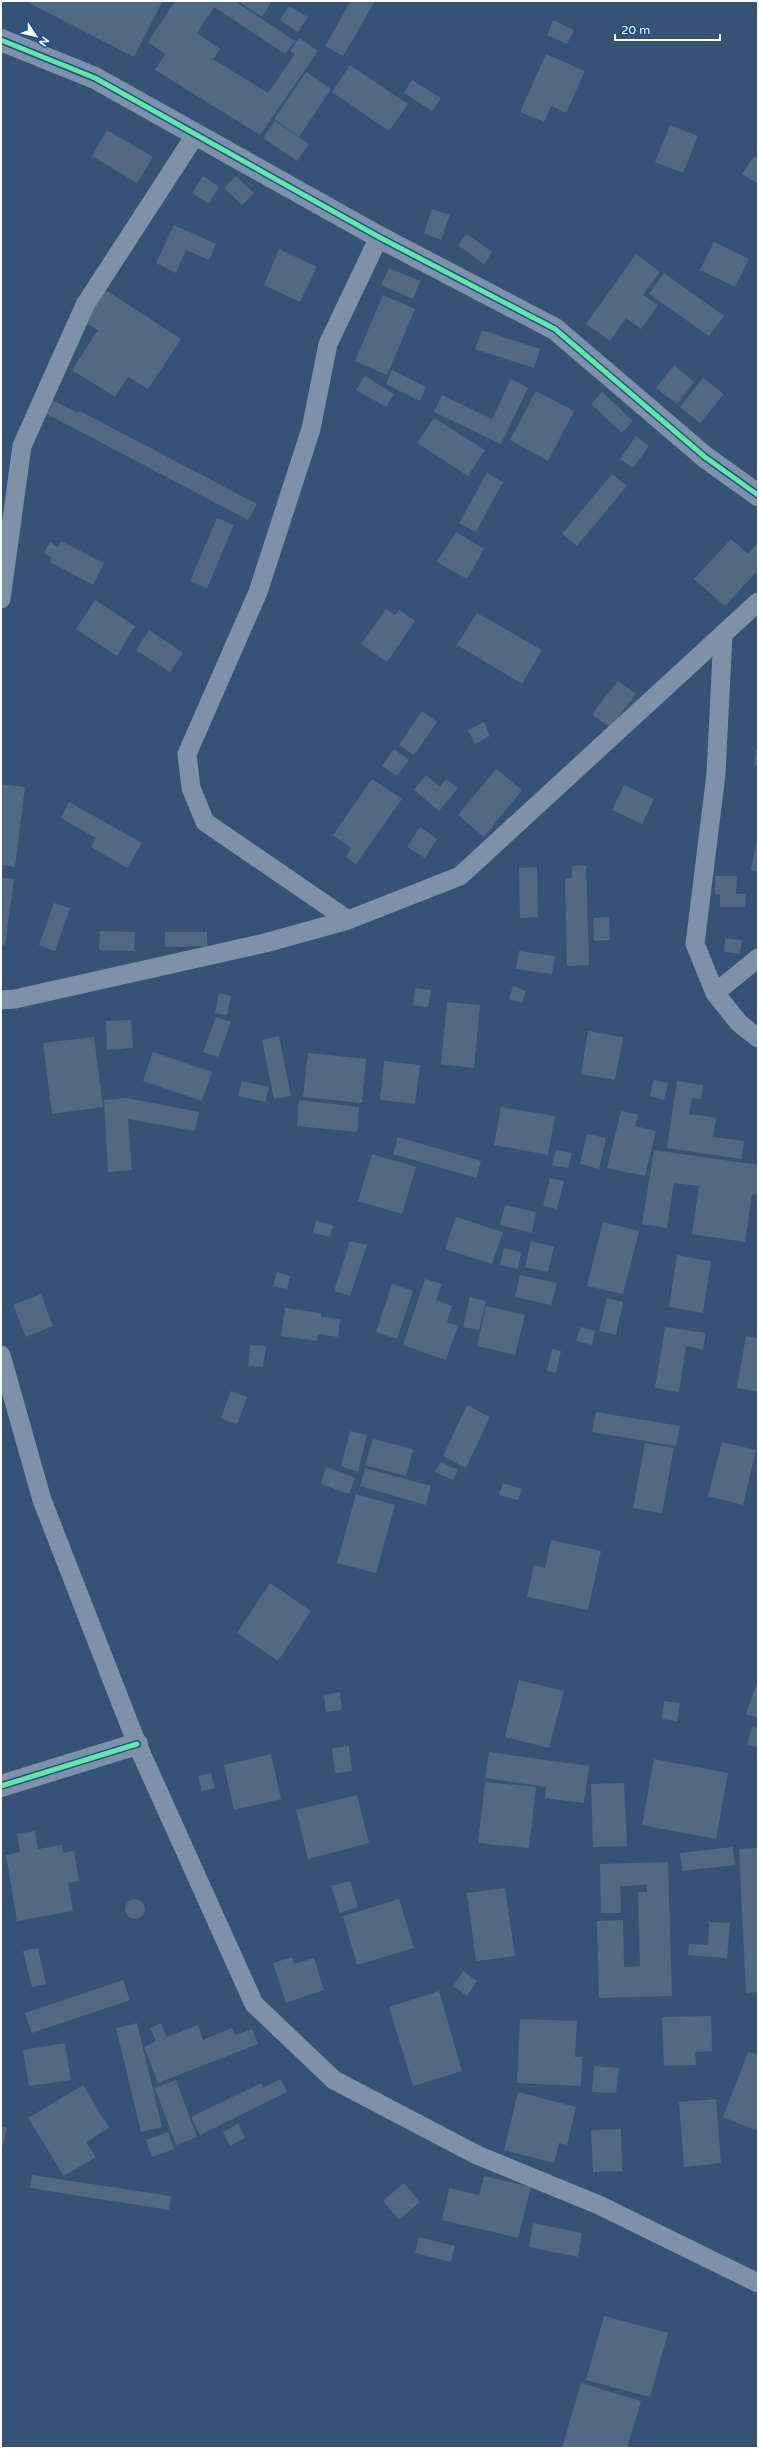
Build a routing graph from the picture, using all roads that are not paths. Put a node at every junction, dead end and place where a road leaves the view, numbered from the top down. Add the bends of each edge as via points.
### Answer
1 (1, 40) edge
2 (196, 134) junction
3 (379, 238) junction
4 (758, 495) edge
5 (1, 599) edge
6 (758, 602) edge
7 (723, 634) junction
8 (348, 920) junction
9 (758, 958) edge
10 (715, 993) junction
11 (1, 1000) edge
12 (758, 1038) edge
13 (1, 1355) edge
14 (137, 1744) junction
15 (1, 1786) edge
16 (758, 2283) edge

1 - 2 street via 95,78
2 - 3 street
2 - 5 lane via 85,305 22,446
3 - 4 street via 555,329 705,457
3 - 8 lane via 328,344 311,428 258,592 187,754 191,788 205,822
6 - 7 lane
7 - 8 lane via 460,876
7 - 10 lane via 716,774 694,944
8 - 11 lane via 265,943
9 - 10 lane
10 - 12 lane via 739,1023
13 - 14 lane via 42,1500
14 - 15 street
14 - 16 lane via 254,2004 334,2080 477,2155 599,2205

